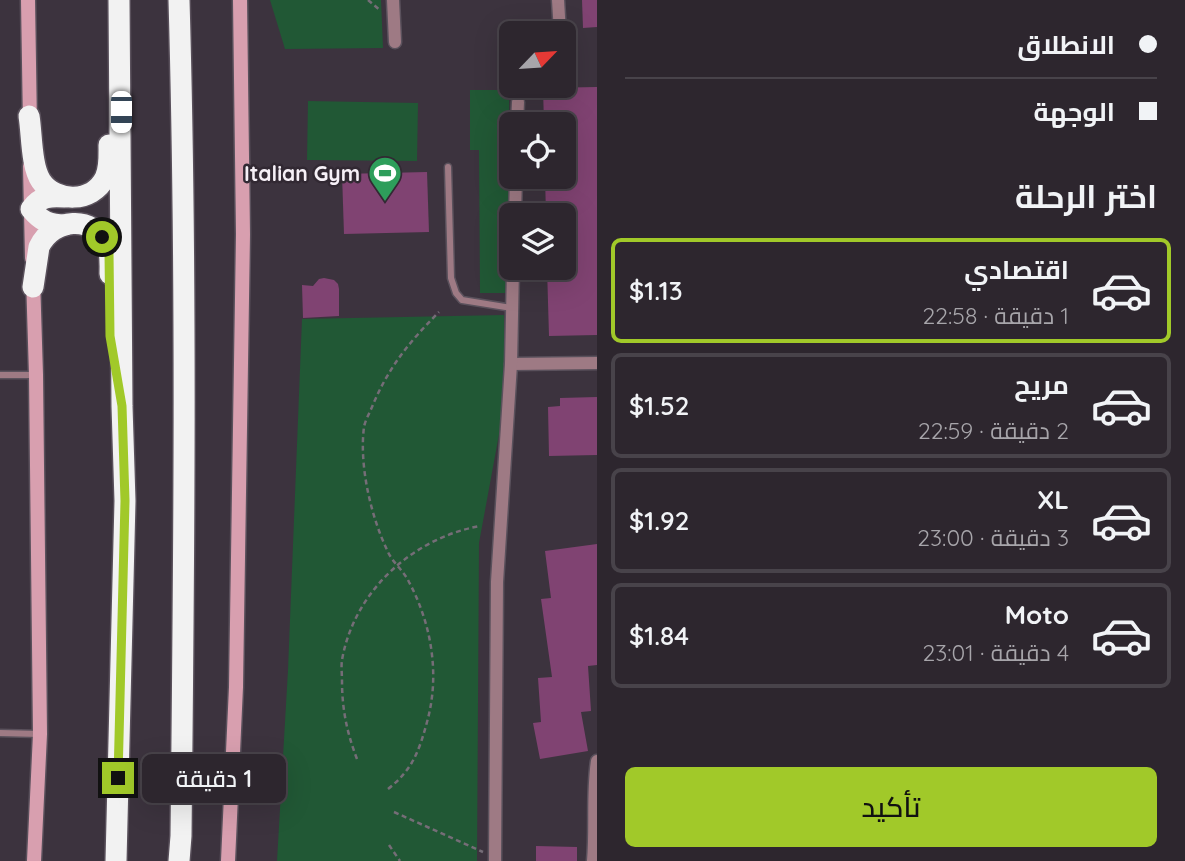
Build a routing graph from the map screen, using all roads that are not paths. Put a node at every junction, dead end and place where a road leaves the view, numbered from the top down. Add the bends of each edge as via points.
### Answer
1 (28, 0) edge
2 (120, 0) edge
3 (179, 0) edge
4 (240, 0) edge
5 (393, 0) edge
6 (558, 0) edge
7 (559, 21) edge
8 (120, 32) junction
9 (395, 42) dead end
10 (518, 102) dead end
11 (518, 112) edge
12 (29, 116) junction
13 (448, 167) dead end
14 (65, 197) junction
15 (31, 209) junction
16 (65, 225) junction
17 (513, 280) edge
18 (33, 287) junction
19 (512, 308) junction
20 (597, 363) edge
21 (511, 364) junction
22 (0, 375) edge
23 (36, 375) junction
24 (122, 406) junction
25 (0, 733) edge
26 (40, 734) junction
27 (597, 761) edge
28 (596, 778) edge
29 (495, 859) edge
30 (34, 861) edge
31 (116, 861) edge
32 (179, 861) edge
33 (228, 861) edge
34 (593, 861) edge

1 - 12 street
2 - 8 highway
3 - 32 highway via 184,521
4 - 33 street via 243,248 236,687
5 - 9 street
6 - 7 street
8 - 14 highway via 108,117 108,170 93,191
8 - 24 highway
10 - 11 street
12 - 14 highway via 38,176 49,190
12 - 15 street
13 - 19 lane via 451,278 456,293 462,300
14 - 15 highway via 46,197
15 - 16 highway via 47,223
15 - 18 street
16 - 18 highway via 41,242
16 - 24 highway via 88,226 108,247 110,336
17 - 19 street
18 - 23 street
19 - 21 street
20 - 21 street
21 - 29 street via 497,582
22 - 23 lane
23 - 26 street
24 - 31 highway via 125,501
25 - 26 lane
26 - 30 street
27 - 28 street
28 - 34 street

